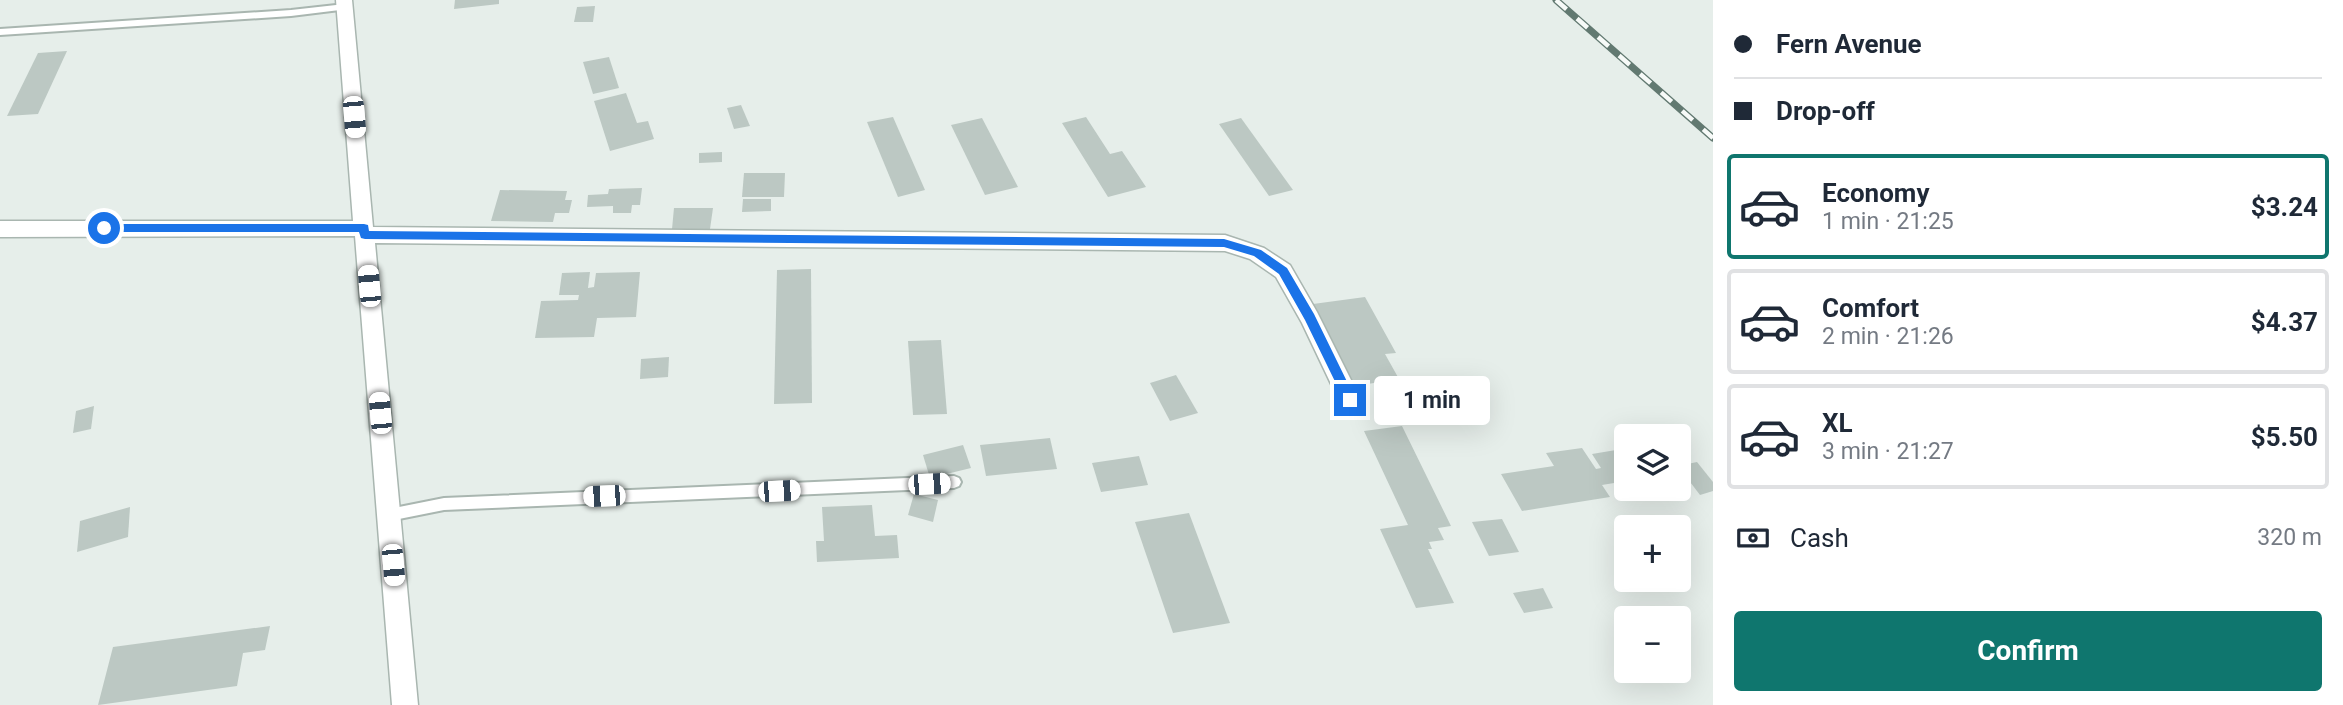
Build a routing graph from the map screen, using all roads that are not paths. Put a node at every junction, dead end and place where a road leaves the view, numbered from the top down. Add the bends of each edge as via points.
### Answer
1 (344, 3) edge
2 (0, 32) edge
3 (0, 229) edge
4 (364, 231) junction
5 (1350, 400) dead end
6 (954, 482) dead end
7 (389, 515) junction
8 (405, 705) edge

1 - 2 lane via 277,14
1 - 4 street
3 - 4 street
4 - 5 street via 1224,243 1257,253 1283,271
4 - 7 street
6 - 7 lane via 444,504
7 - 8 street

